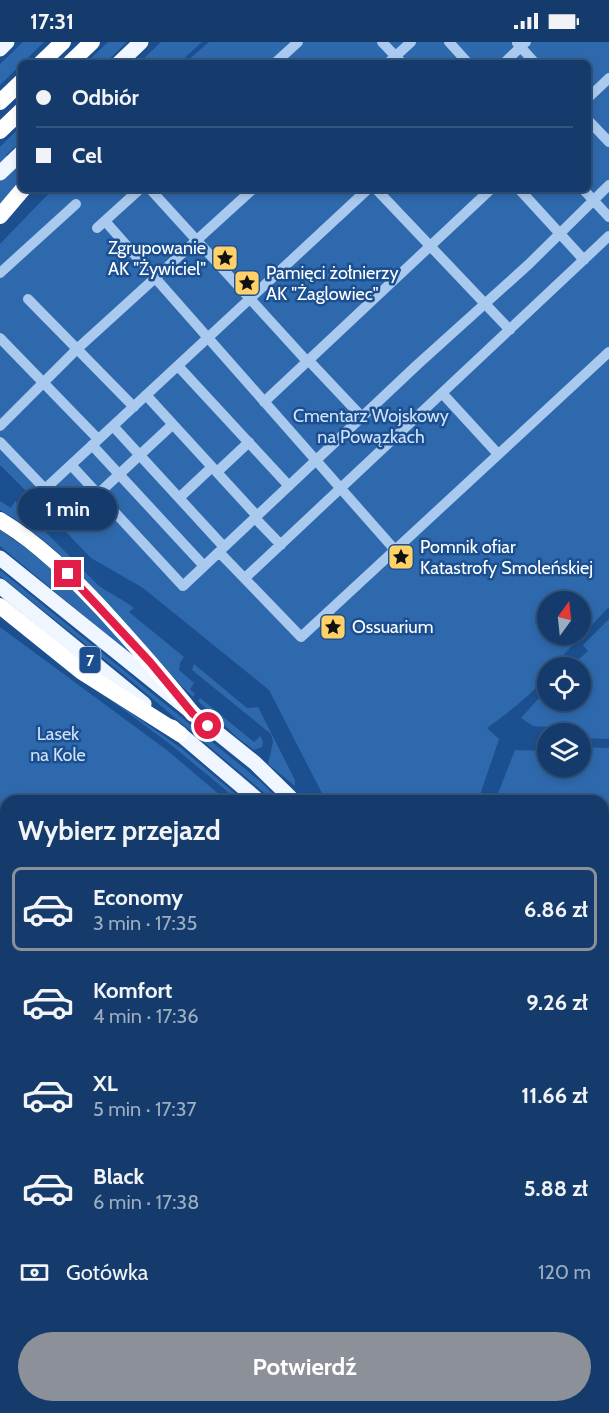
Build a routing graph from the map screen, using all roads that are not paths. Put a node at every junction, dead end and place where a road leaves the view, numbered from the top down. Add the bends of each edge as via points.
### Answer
1 (7, 42) edge
2 (63, 42) edge
3 (92, 42) edge
4 (141, 42) edge
5 (298, 42) edge
6 (382, 42) edge
7 (411, 42) edge
8 (448, 42) edge
9 (521, 44) edge
10 (0, 49) edge
11 (44, 60) edge
12 (73, 60) edge
13 (122, 60) edge
14 (278, 60) edge
15 (394, 60) edge
16 (396, 60) edge
17 (465, 60) edge
18 (507, 60) edge
19 (533, 60) edge
20 (609, 78) edge
21 (18, 85) edge
22 (591, 95) edge
23 (0, 102) edge
24 (18, 114) edge
25 (591, 123) edge
26 (0, 131) edge
27 (609, 142) edge
28 (17, 157) edge
29 (0, 173) edge
30 (609, 185) edge
31 (20, 192) edge
32 (137, 192) edge
33 (153, 192) edge
34 (250, 192) edge
35 (365, 192) edge
36 (379, 192) edge
37 (488, 192) edge
38 (522, 192) edge
39 (586, 192) edge
40 (593, 201) junction
41 (75, 204) dead end
42 (0, 216) edge
43 (609, 217) edge
44 (560, 234) junction
45 (609, 236) edge
46 (197, 241) junction
47 (430, 246) junction
48 (584, 260) junction
49 (0, 273) edge
50 (156, 278) junction
51 (250, 298) junction
52 (28, 299) dead end
53 (485, 304) junction
54 (510, 330) junction
55 (0, 338) edge
56 (208, 338) junction
57 (77, 349) junction
58 (609, 352) edge
59 (308, 361) junction
60 (178, 366) junction
61 (43, 382) junction
62 (442, 393) junction
63 (146, 395) junction
64 (264, 402) junction
65 (134, 407) junction
66 (362, 417) junction
67 (172, 424) junction
68 (0, 426) edge
69 (112, 426) junction
70 (0, 442) edge
71 (95, 442) junction
72 (249, 442) junction
73 (498, 454) junction
74 (140, 455) junction
75 (316, 461) junction
76 (71, 465) junction
77 (214, 470) junction
78 (119, 474) junction
79 (289, 486) junction
80 (340, 489) junction
81 (98, 494) junction
82 (179, 498) junction
83 (256, 517) junction
84 (0, 520) edge
85 (281, 545) junction
86 (222, 549) junction
87 (395, 550) junction
88 (0, 558) edge
89 (204, 566) junction
90 (245, 578) junction
91 (0, 586) edge
92 (0, 606) edge
93 (193, 714) junction
94 (180, 734) junction
95 (252, 795) edge
96 (288, 795) edge

1 - 10 main road
2 - 11 highway
3 - 12 highway
4 - 13 main road
5 - 14 street
6 - 15 street
7 - 16 street
8 - 17 street
9 - 18 street
9 - 19 street
20 - 22 street
21 - 23 highway
24 - 26 highway
25 - 27 street
28 - 29 main road
30 - 40 street
31 - 42 highway
32 - 50 street via 101,225
33 - 46 street
34 - 46 street
35 - 51 street
36 - 47 street
37 - 47 street
38 - 44 street
39 - 40 street
40 - 43 street
40 - 44 street
41 - 49 street
44 - 48 street
44 - 53 street
45 - 48 street
46 - 50 street
46 - 51 street
47 - 53 street
47 - 59 street
48 - 54 street
50 - 56 street
50 - 57 street
51 - 56 street
51 - 59 street
52 - 57 street
53 - 54 street
53 - 66 street
54 - 62 street
55 - 61 street
56 - 60 street
56 - 64 street
57 - 61 street
57 - 65 street
58 - 73 street
59 - 64 street
59 - 66 street
60 - 63 street
60 - 72 street
61 - 68 street
61 - 71 street
62 - 73 street
62 - 80 street
63 - 65 street
63 - 67 street
64 - 75 street
65 - 69 street
66 - 75 street
67 - 74 street
67 - 77 street
69 - 71 street
69 - 74 street
70 - 76 street via 45,489
71 - 76 street
71 - 78 street
72 - 77 street
72 - 79 street
73 - 87 street
74 - 78 street
74 - 82 street
75 - 79 street
75 - 80 street
76 - 81 street
77 - 82 street
77 - 83 street
78 - 81 street
78 - 89 street
79 - 83 street
80 - 85 street
80 - 87 street
81 - 89 street via 183,586
82 - 86 street
83 - 85 street
83 - 86 street
84 - 93 highway via 59,565
85 - 90 street
86 - 89 street
86 - 90 street
87 - 90 street via 301,637
88 - 93 main road, 7
91 - 94 main road, 7
92 - 94 highway via 82,672
93 - 96 main road, 7
94 - 95 main road, 7

